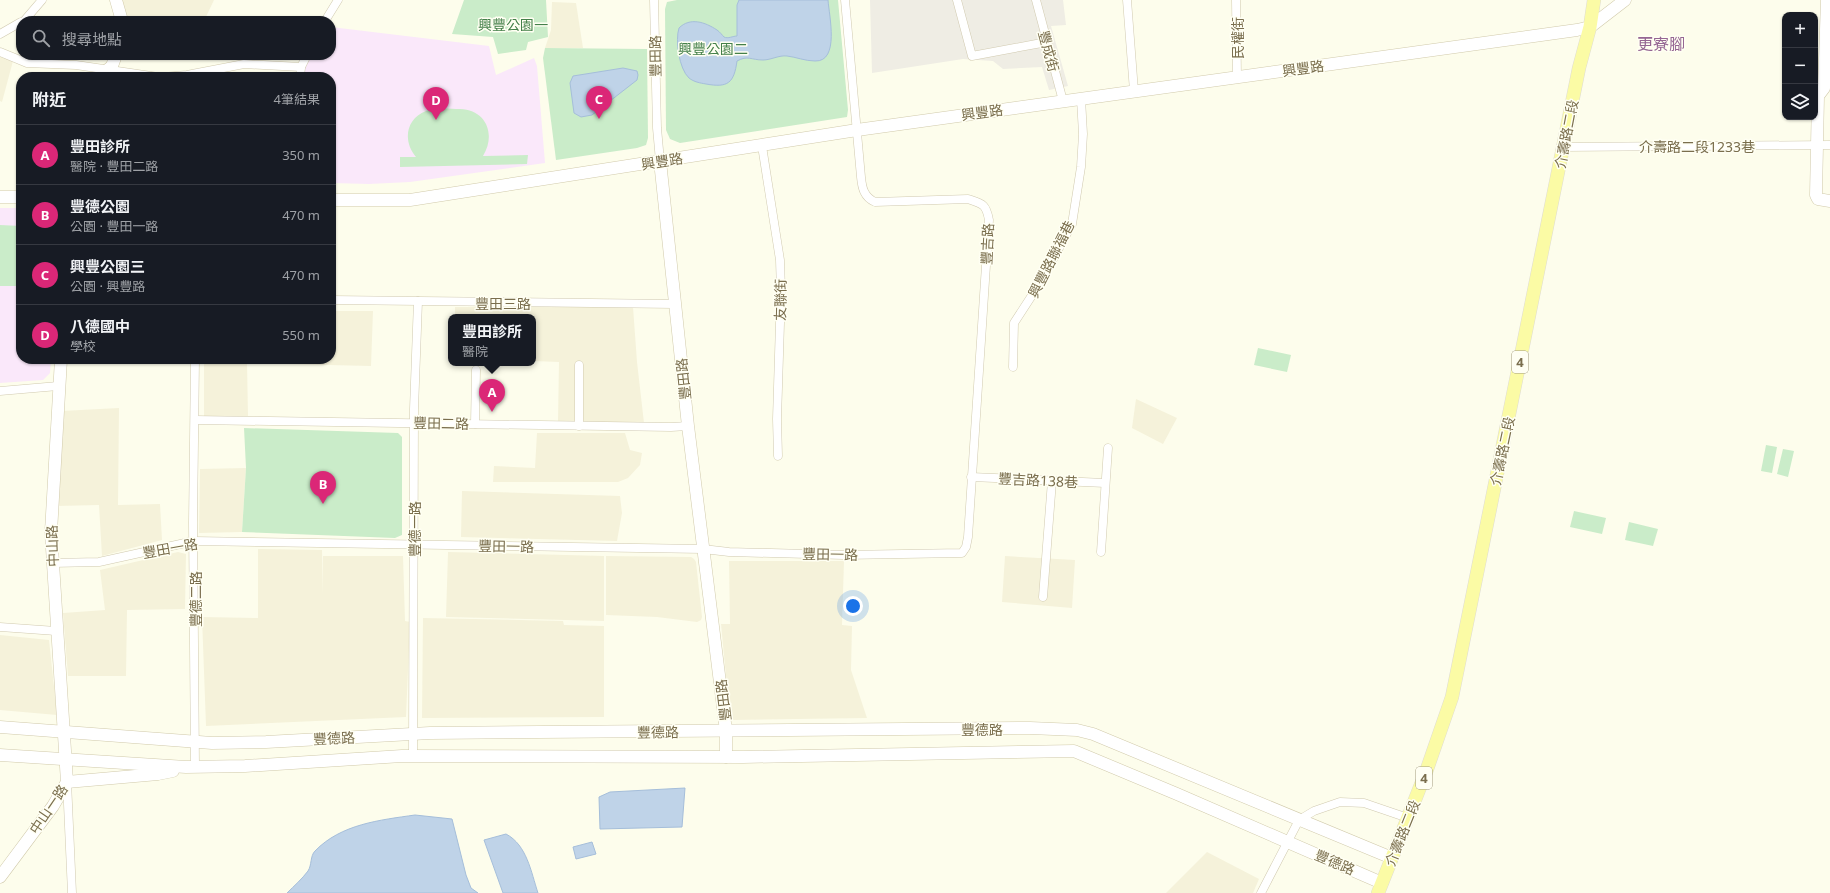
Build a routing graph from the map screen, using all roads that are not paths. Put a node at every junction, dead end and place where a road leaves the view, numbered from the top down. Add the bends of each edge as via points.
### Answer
1 (42, 0) edge
2 (116, 0) edge
3 (338, 0) edge
4 (654, 0) edge
5 (845, 0) edge
6 (957, 0) edge
7 (1036, 0) edge
8 (1127, 0) edge
9 (1236, 0) edge
10 (1594, 0) edge
11 (1625, 0) edge
12 (1828, 0) edge
13 (27, 16) edge
14 (121, 16) edge
15 (328, 16) edge
16 (16, 25) edge
17 (1590, 27) junction
18 (0, 34) edge
19 (1047, 42) junction
20 (0, 52) edge
21 (16, 59) edge
22 (20, 60) edge
23 (114, 60) edge
24 (304, 60) edge
25 (301, 67) junction
26 (98, 72) edge
27 (106, 72) edge
28 (206, 72) edge
29 (300, 72) edge
30 (1237, 77) junction
31 (1134, 91) junction
32 (1081, 99) junction
33 (1063, 101) junction
34 (857, 130) junction
35 (1830, 145) edge
36 (762, 146) junction
37 (1818, 146) junction
38 (1563, 147) junction
39 (660, 162) junction
40 (0, 197) edge
41 (16, 197) edge
42 (336, 200) edge
43 (1830, 201) edge
44 (336, 300) edge
45 (418, 301) junction
46 (675, 304) junction
47 (60, 364) edge
48 (195, 364) edge
49 (579, 364) dead end
50 (1013, 367) dead end
51 (476, 370) dead end
52 (58, 386) junction
53 (0, 391) edge
54 (195, 420) junction
55 (414, 422) junction
56 (475, 424) junction
57 (579, 426) junction
58 (688, 426) junction
59 (1108, 448) dead end
60 (778, 456) dead end
61 (971, 477) junction
62 (1052, 481) junction
63 (1105, 483) junction
64 (194, 541) junction
65 (414, 544) junction
66 (703, 549) junction
67 (1101, 552) dead end
68 (962, 553) joint
69 (52, 563) junction
70 (1043, 597) dead end
71 (0, 627) edge
72 (56, 631) junction
73 (0, 727) edge
74 (726, 731) junction
75 (64, 732) junction
76 (413, 733) junction
77 (196, 742) junction
78 (0, 755) edge
79 (413, 756) junction
80 (726, 757) junction
81 (66, 760) junction
82 (190, 767) junction
83 (67, 782) junction
84 (1408, 818) junction
85 (1298, 820) junction
86 (1288, 841) junction
87 (1392, 858) junction
88 (0, 877) edge
89 (1380, 888) edge
90 (72, 893) edge
91 (1261, 893) edge

1 - 13 street
2 - 14 main road
3 - 15 street
4 - 39 street, 豐田路
5 - 34 street, 豐吉路
6 - 19 street via 972,56
7 - 19 street, 豐成街
8 - 31 street
9 - 30 street, 民權街
10 - 17 main road, 介壽路二段 / 4
11 - 17 main road, 興豐路
12 - 37 main road via 1824,88 1818,96
16 - 18 street
17 - 30 main road, 興豐路
17 - 38 main road, 介壽路二段 / 4 via 1578,68
19 - 33 street, 豐成街
20 - 21 street
22 - 26 street via 27,63 76,65
23 - 27 main road
24 - 25 street
25 - 28 street via 244,64
25 - 29 street
30 - 31 main road, 興豐路
31 - 32 main road, 興豐路
32 - 33 main road, 興豐路
32 - 50 street, 興豐路聯福巷 via 1081,167 1072,224 1040,283 1014,323
33 - 34 main road, 興豐路
34 - 36 main road, 興豐路
34 - 61 street, 豐吉路 via 863,189 868,199 875,202 968,199 987,208 989,220
35 - 37 street, 介壽路二段1233巷
36 - 39 main road, 興豐路
36 - 60 street, 友聯街 via 780,260
37 - 38 street, 介壽路二段1233巷
37 - 43 main road via 1816,195 1818,199
38 - 84 main road, 介壽路二段 / 4 via 1452,697
39 - 42 main road, 興豐路 via 410,200
39 - 46 main road, 豐田路
40 - 41 main road
44 - 45 street, 豐田三路
45 - 46 street, 豐田三路
45 - 55 street, 豐德一路
46 - 58 main road, 豐田路
47 - 52 main road, 中山路
48 - 54 street, 豐德二路
49 - 57 street
51 - 56 street
52 - 53 street
52 - 69 main road, 中山路 via 51,507
54 - 55 street, 豐田二路
54 - 64 street, 豐德二路
55 - 56 street, 豐田二路
55 - 65 street, 豐德一路
56 - 57 street, 豐田二路
57 - 58 street, 豐田二路
58 - 66 main road, 豐田路
59 - 63 street
61 - 62 street, 豐吉路138巷
61 - 68 street, 豐吉路 via 968,538
62 - 63 street, 豐吉路138巷
62 - 70 street
63 - 67 street
64 - 65 street, 豐田一路
64 - 69 street, 豐田一路 via 99,562
64 - 77 street, 豐德二路
65 - 66 street, 豐田一路
65 - 76 street, 豐德一路
66 - 68 street, 豐田一路 via 844,555
66 - 74 main road, 豐田路
69 - 72 main road, 中山路
71 - 72 street
72 - 75 main road, 中山路
73 - 75 main road, 豐德路
74 - 76 main road, 豐德路
74 - 80 main road, 豐田路
74 - 85 main road, 豐德路 via 1030,728 1077,730 1093,734
75 - 77 main road, 豐德路
75 - 81 main road, 中山一路
76 - 77 main road, 豐德路 via 266,742
76 - 79 street, 豐德一路
77 - 82 street, 豐德二路
78 - 81 main road, 豐德路
79 - 80 main road, 豐德路
79 - 82 main road, 豐德路
80 - 86 main road, 豐德路 via 1074,751
81 - 82 main road, 豐德路
81 - 83 main road, 中山一路
82 - 83 main road via 158,774
83 - 88 main road, 中山一路 via 53,806
83 - 90 street
84 - 85 street via 1364,803 1340,802
84 - 87 main road, 介壽路二段 / 4
85 - 86 street
85 - 87 main road, 豐德路
86 - 89 main road, 豐德路
86 - 91 street
87 - 89 main road, 介壽路二段 / 4

